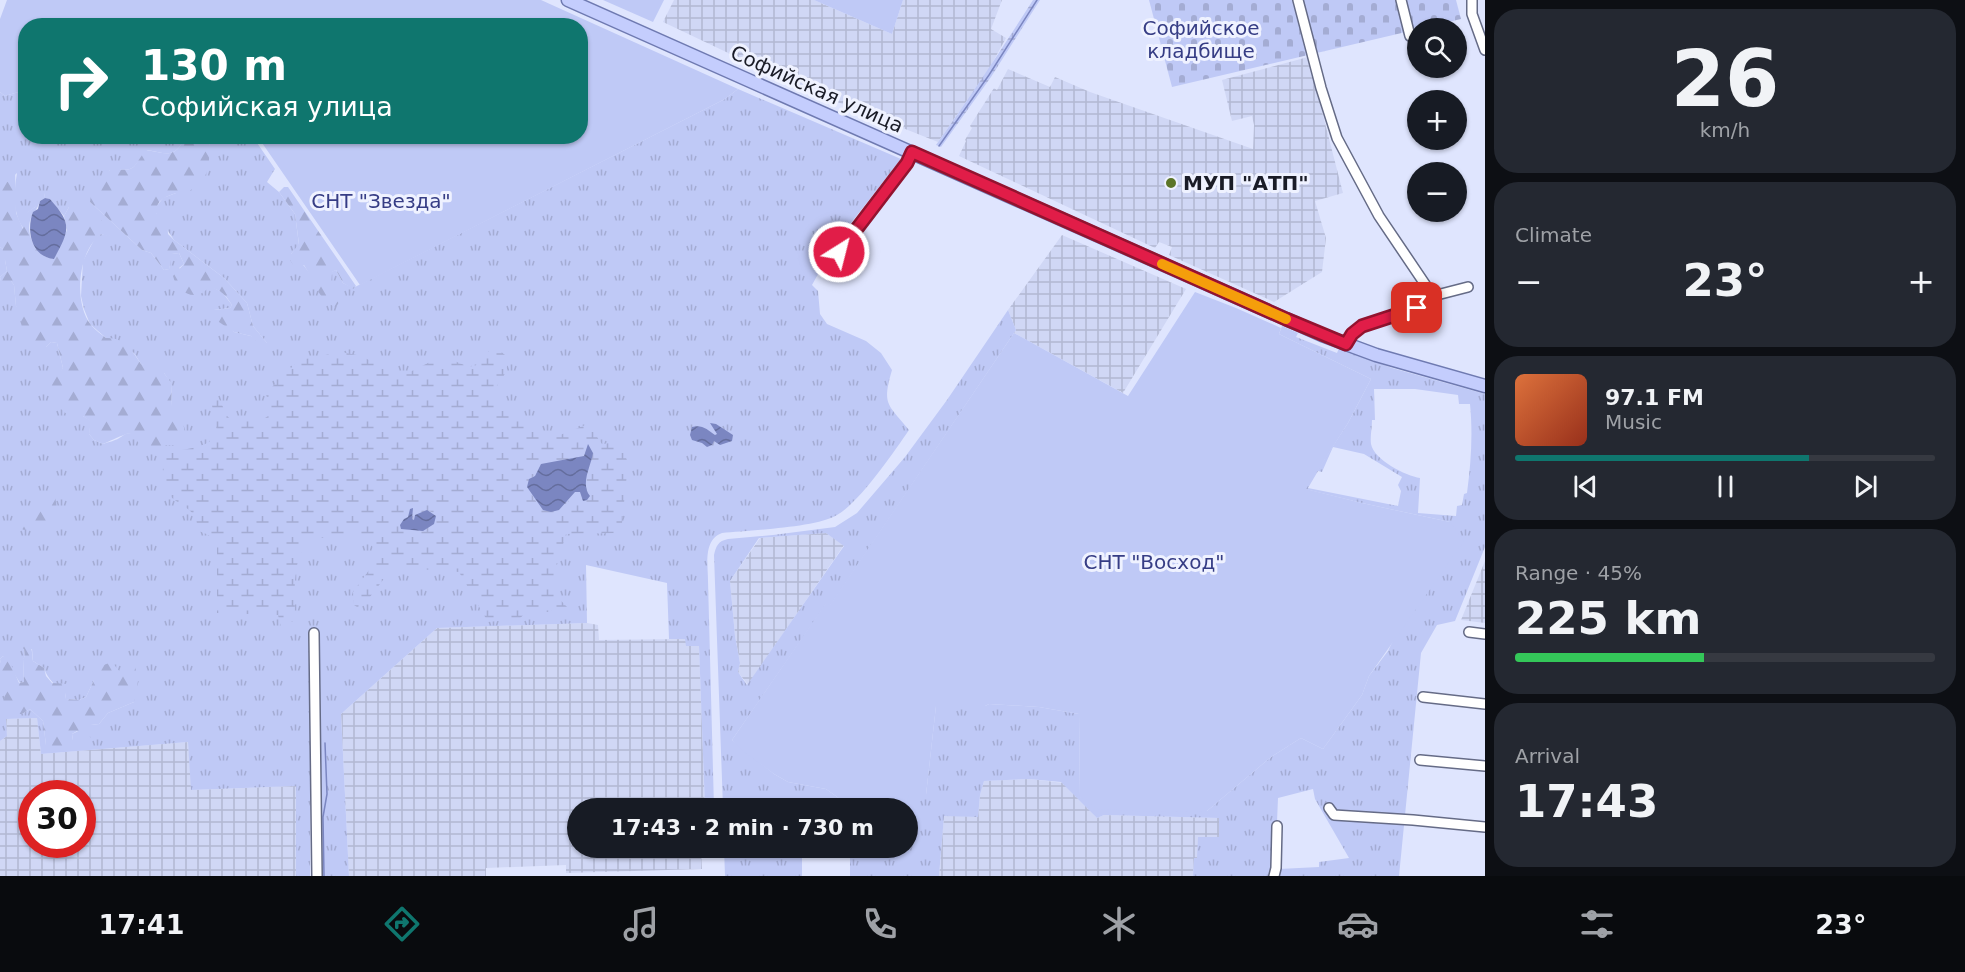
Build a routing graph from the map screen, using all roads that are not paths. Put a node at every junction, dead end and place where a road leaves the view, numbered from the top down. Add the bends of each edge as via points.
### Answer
1 (568, 0) edge
2 (1298, 0) edge
3 (1401, 0) edge
4 (1472, 0) edge
5 (1407, 24) edge
6 (1485, 50) edge
7 (912, 152) junction
8 (839, 252) dead end
9 (1468, 287) dead end
10 (1433, 296) junction
11 (1346, 344) junction
12 (1485, 386) edge
13 (1469, 632) dead end
14 (314, 633) dead end
15 (1485, 634) edge
16 (1423, 697) dead end
17 (1485, 704) edge
18 (1420, 760) dead end
19 (1485, 766) edge
20 (1329, 808) dead end
21 (1277, 826) dead end
22 (1485, 827) edge
23 (317, 876) edge
24 (1274, 876) edge

1 - 7 main road, Софийская улица
2 - 10 street via 1337,138 1379,216
3 - 5 street
4 - 6 street via 1472,14
7 - 8 street
7 - 11 main road, Софийская улица
9 - 10 street
10 - 11 street via 1417,308 1362,326
11 - 12 main road, Софийская улица
13 - 15 street
14 - 23 street
16 - 17 street
18 - 19 street
20 - 22 street via 1334,815
21 - 24 street

